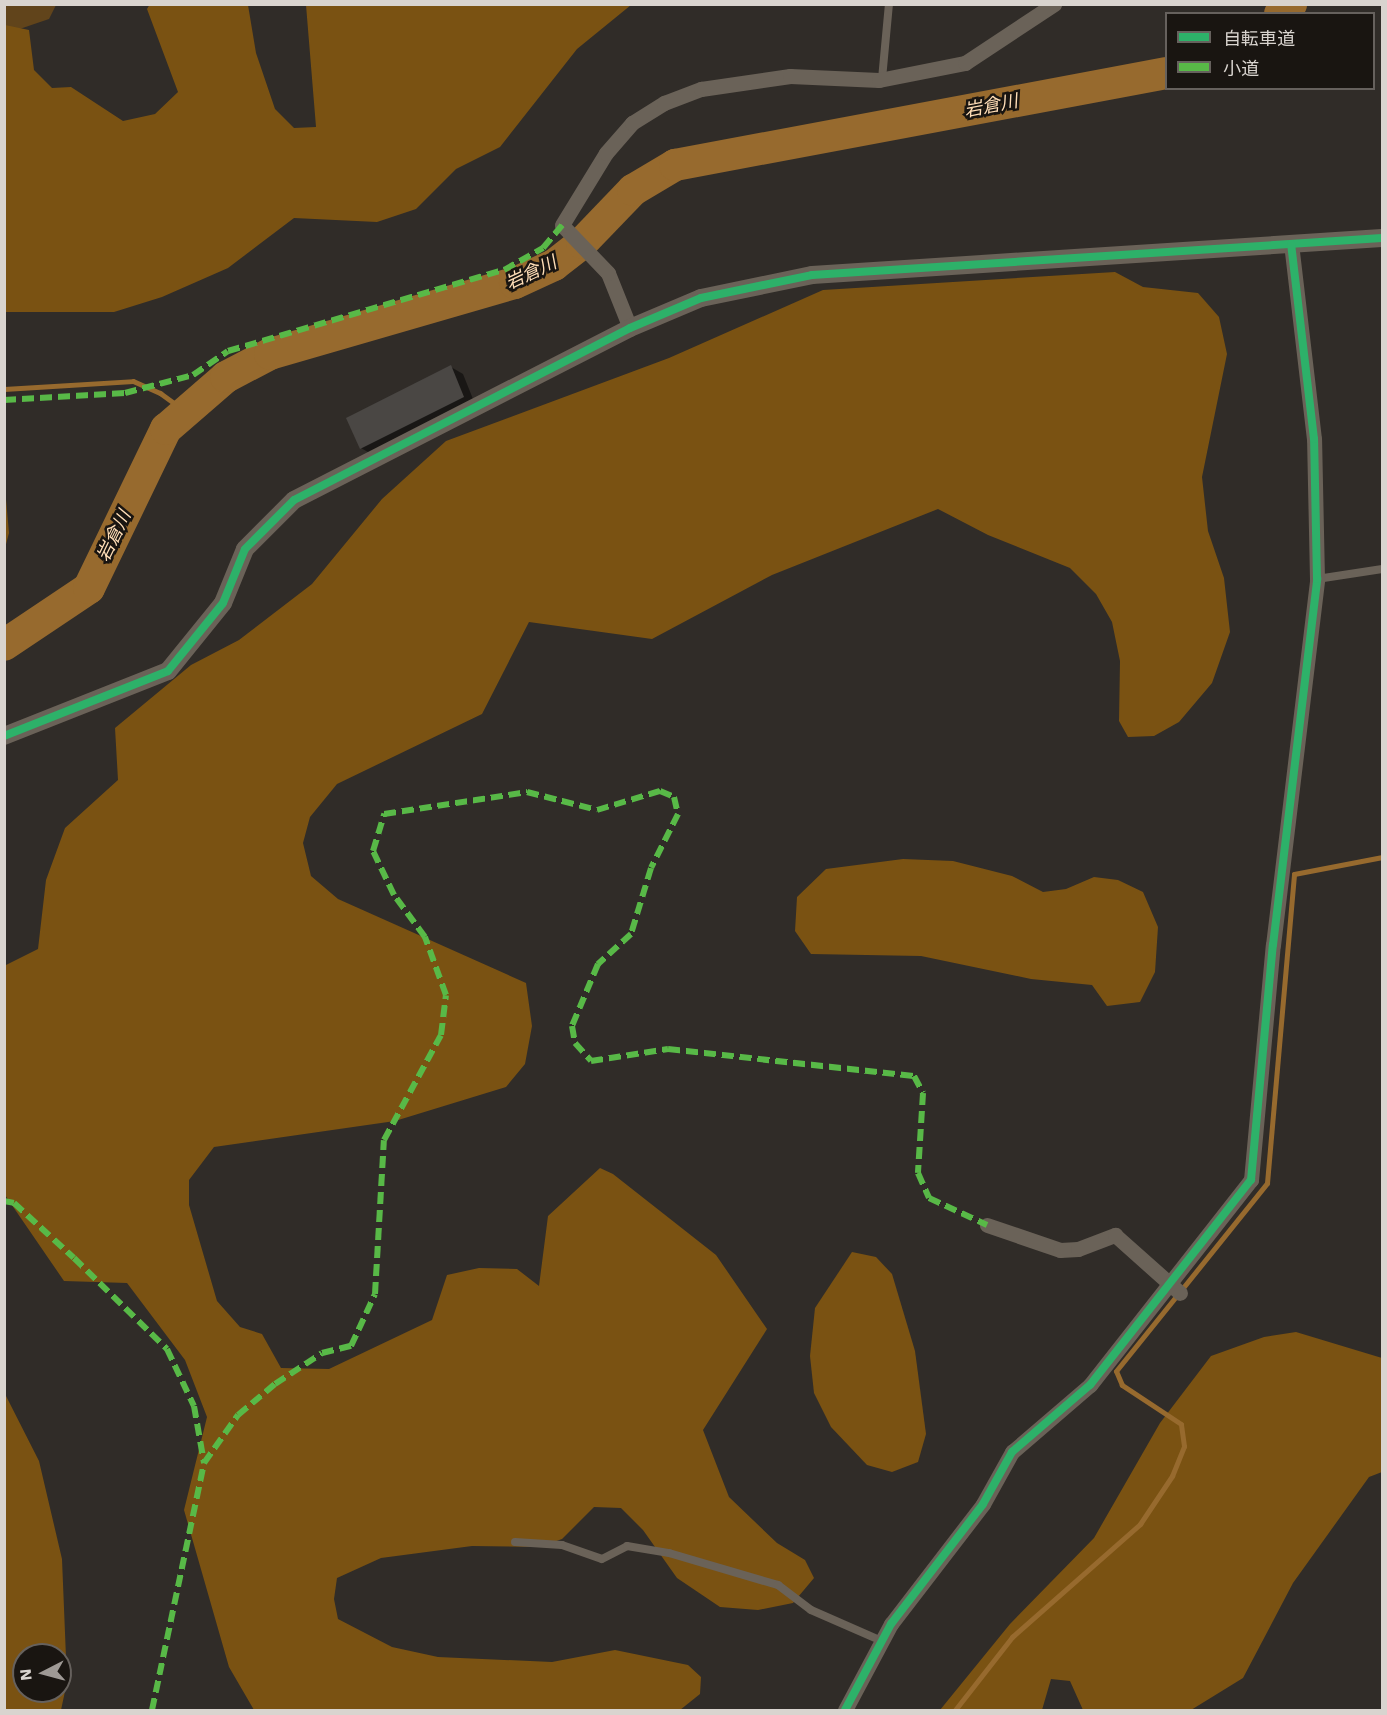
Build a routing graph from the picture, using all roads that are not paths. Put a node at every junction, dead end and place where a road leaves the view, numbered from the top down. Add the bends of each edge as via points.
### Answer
1 (889, 4) edge
2 (1054, 4) edge
3 (882, 79) junction
4 (1383, 238) edge
5 (1291, 244) junction
6 (630, 328) junction
7 (1383, 569) edge
8 (1317, 579) junction
9 (4, 736) edge
10 (987, 1225) dead end
11 (1175, 1288) junction
12 (515, 1542) dead end
13 (882, 1641) junction
14 (845, 1710) edge

1 - 3 lane
2 - 3 street via 965,63
3 - 6 street via 790,76 701,89 664,103 632,123 606,153 562,225 608,273
4 - 5 street
5 - 6 street via 812,275 701,298
5 - 8 street via 1314,439
6 - 9 street via 294,500 245,549 223,603 168,671
7 - 8 lane
8 - 11 street via 1273,945 1253,1168 1241,1196
10 - 11 street via 1060,1250 1078,1249 1115,1235
11 - 13 street via 1090,1385 1012,1452 983,1504
12 - 13 lane via 562,1545 602,1558 627,1546 669,1553 778,1585 811,1610
13 - 14 street

